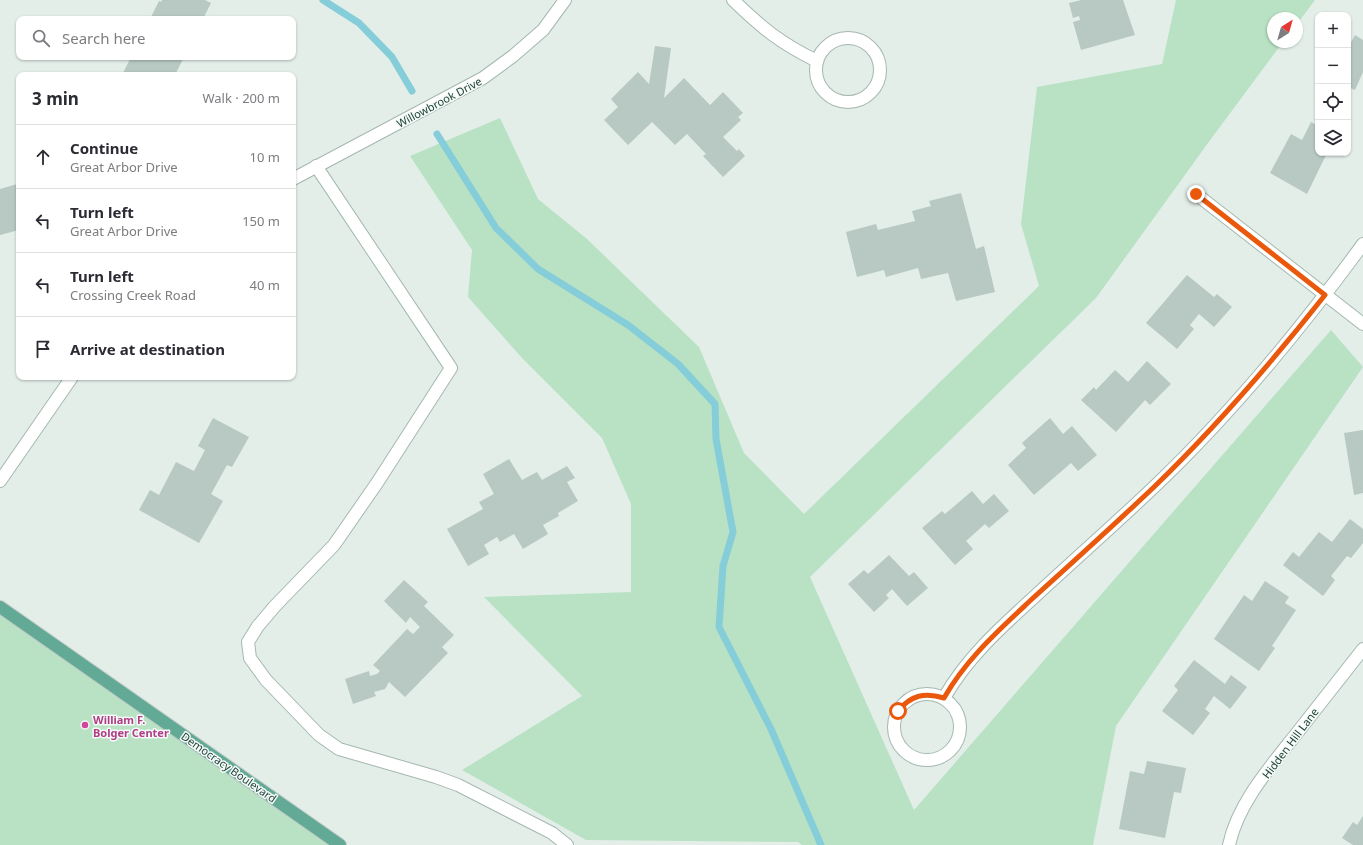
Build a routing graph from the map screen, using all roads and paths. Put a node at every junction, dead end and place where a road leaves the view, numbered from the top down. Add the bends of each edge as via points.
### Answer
1 (565, 0) edge
2 (734, 0) edge
3 (817, 61) junction
4 (316, 166) junction
5 (296, 177) edge
6 (1196, 194) dead end
7 (1363, 244) edge
8 (1325, 295) junction
9 (1363, 324) edge
10 (70, 380) edge
11 (0, 481) edge
12 (0, 607) edge
13 (1363, 649) edge
14 (944, 698) junction
15 (340, 845) edge
16 (568, 845) edge
17 (1229, 845) edge

1 - 4 street, Willowbrook Drive via 543,30 483,78
2 - 3 street via 763,29 790,48
3 - 3 street via 815,72 818,83 833,100 844,103 866,98 874,91 879,80 881,69 878,58 863,41 841,38 822,50
4 - 5 street, Willowbrook Drive
4 - 16 street via 451,368 334,545 258,626 248,642 250,658 266,680 319,735 340,749 436,776 458,785 552,832
6 - 8 street
7 - 8 street
8 - 9 street
8 - 14 street via 1256,380 1210,430 1154,487 997,632 966,664
10 - 11 street
12 - 15 main road, Democracy Boulevard
13 - 17 street, Hidden Hill Lane via 1251,795 1238,818
14 - 14 street via 924,694 909,700 898,711 894,731 897,741 903,750 912,756 921,760 932,760 950,752 957,744 960,734 959,718 952,705

